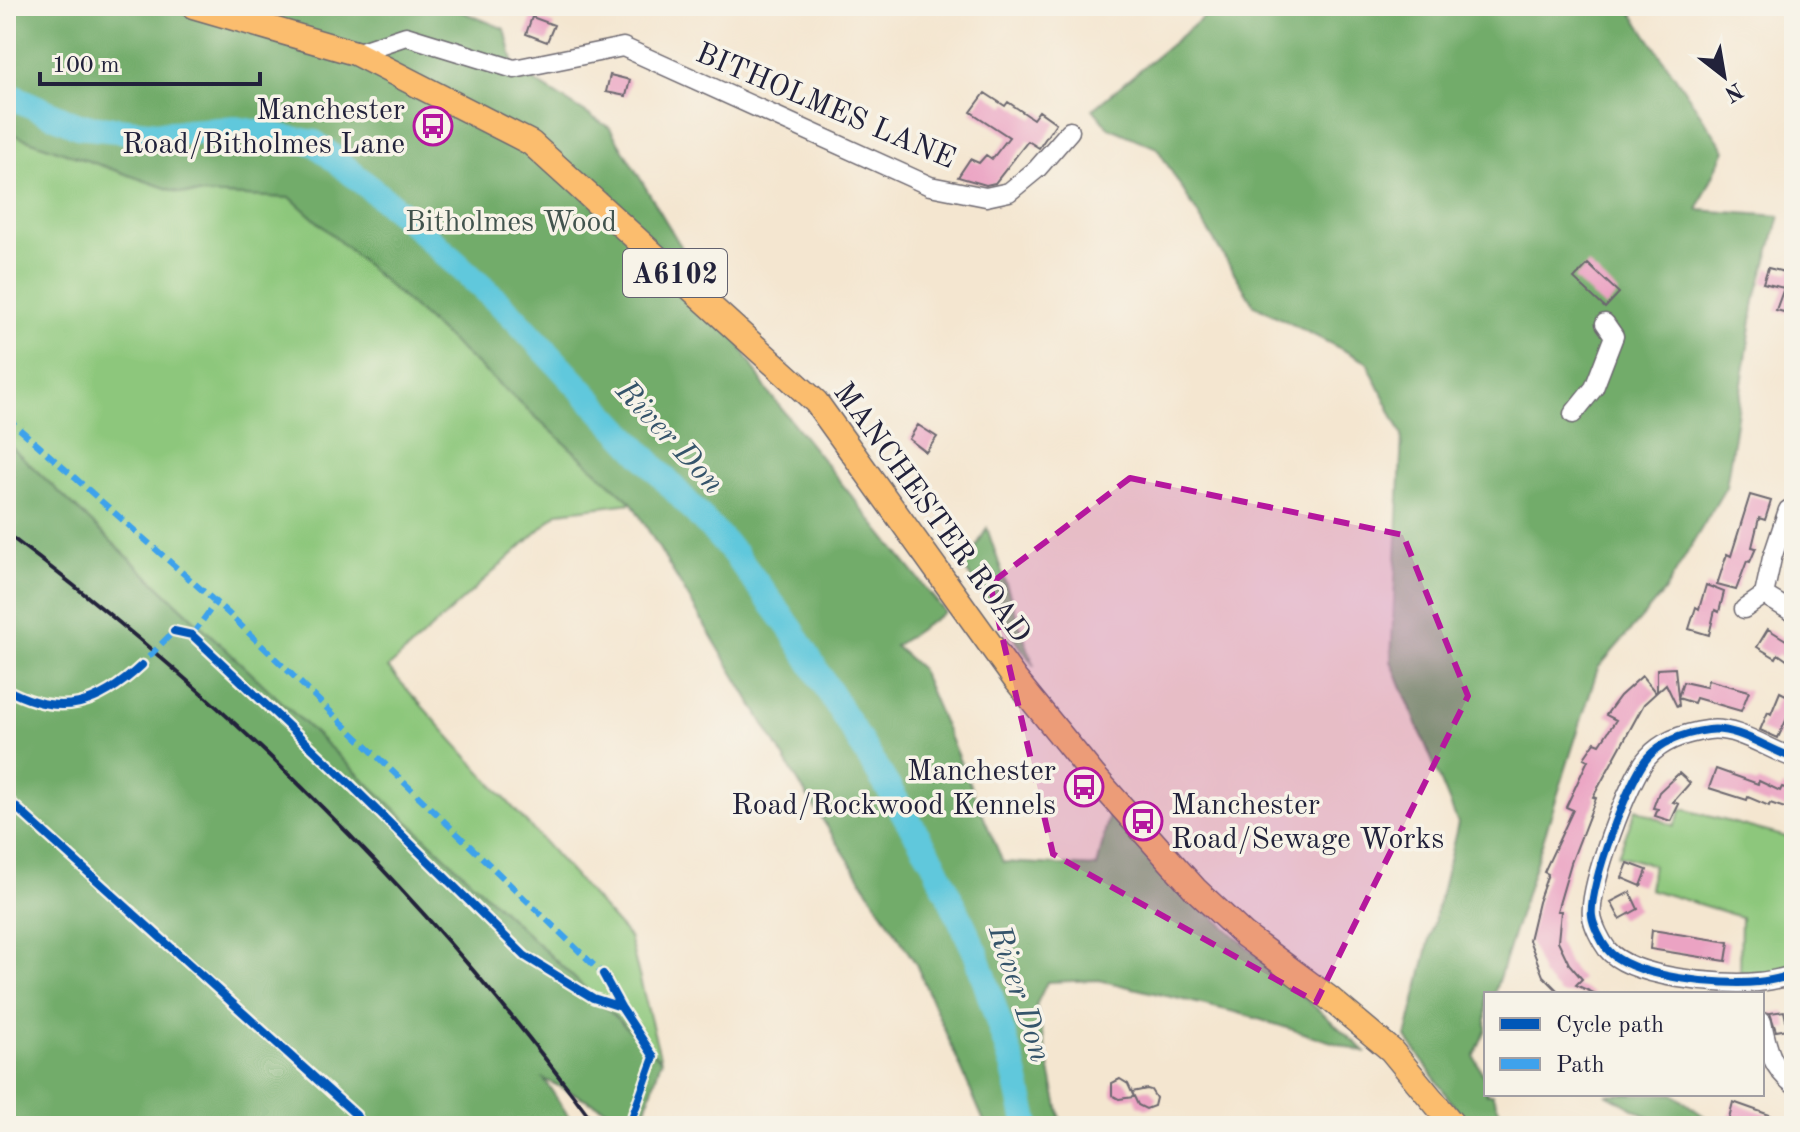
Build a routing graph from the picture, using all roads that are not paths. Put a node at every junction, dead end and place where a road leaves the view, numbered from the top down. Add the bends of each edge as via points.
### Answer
1 (193, 6) edge
2 (355, 53) junction
3 (1070, 131) dead end
4 (1605, 323) dead end
5 (1573, 414) dead end
6 (1788, 510) dead end
7 (1764, 595) junction
8 (1744, 609) dead end
9 (1794, 613) edge
10 (1794, 758) edge
11 (1794, 975) edge
12 (1757, 988) edge
13 (1764, 1030) edge
14 (1794, 1085) edge
15 (1454, 1126) edge

1 - 2 main road, MANCHESTER ROAD / A6102
2 - 3 street, BITHOLMES LANE via 406,36 514,69 623,47 930,186 986,197 1009,192
2 - 15 main road, MANCHESTER ROAD / A6102 via 531,143 816,402 1015,679 1104,787 1244,935 1391,1050
4 - 5 street via 1614,336 1594,388
6 - 7 street
7 - 8 street
7 - 9 street
10 - 12 street via 1711,729 1662,744 1636,776 1595,884 1592,917 1607,950 1620,959 1676,976
11 - 12 street
13 - 14 street via 1772,1062

